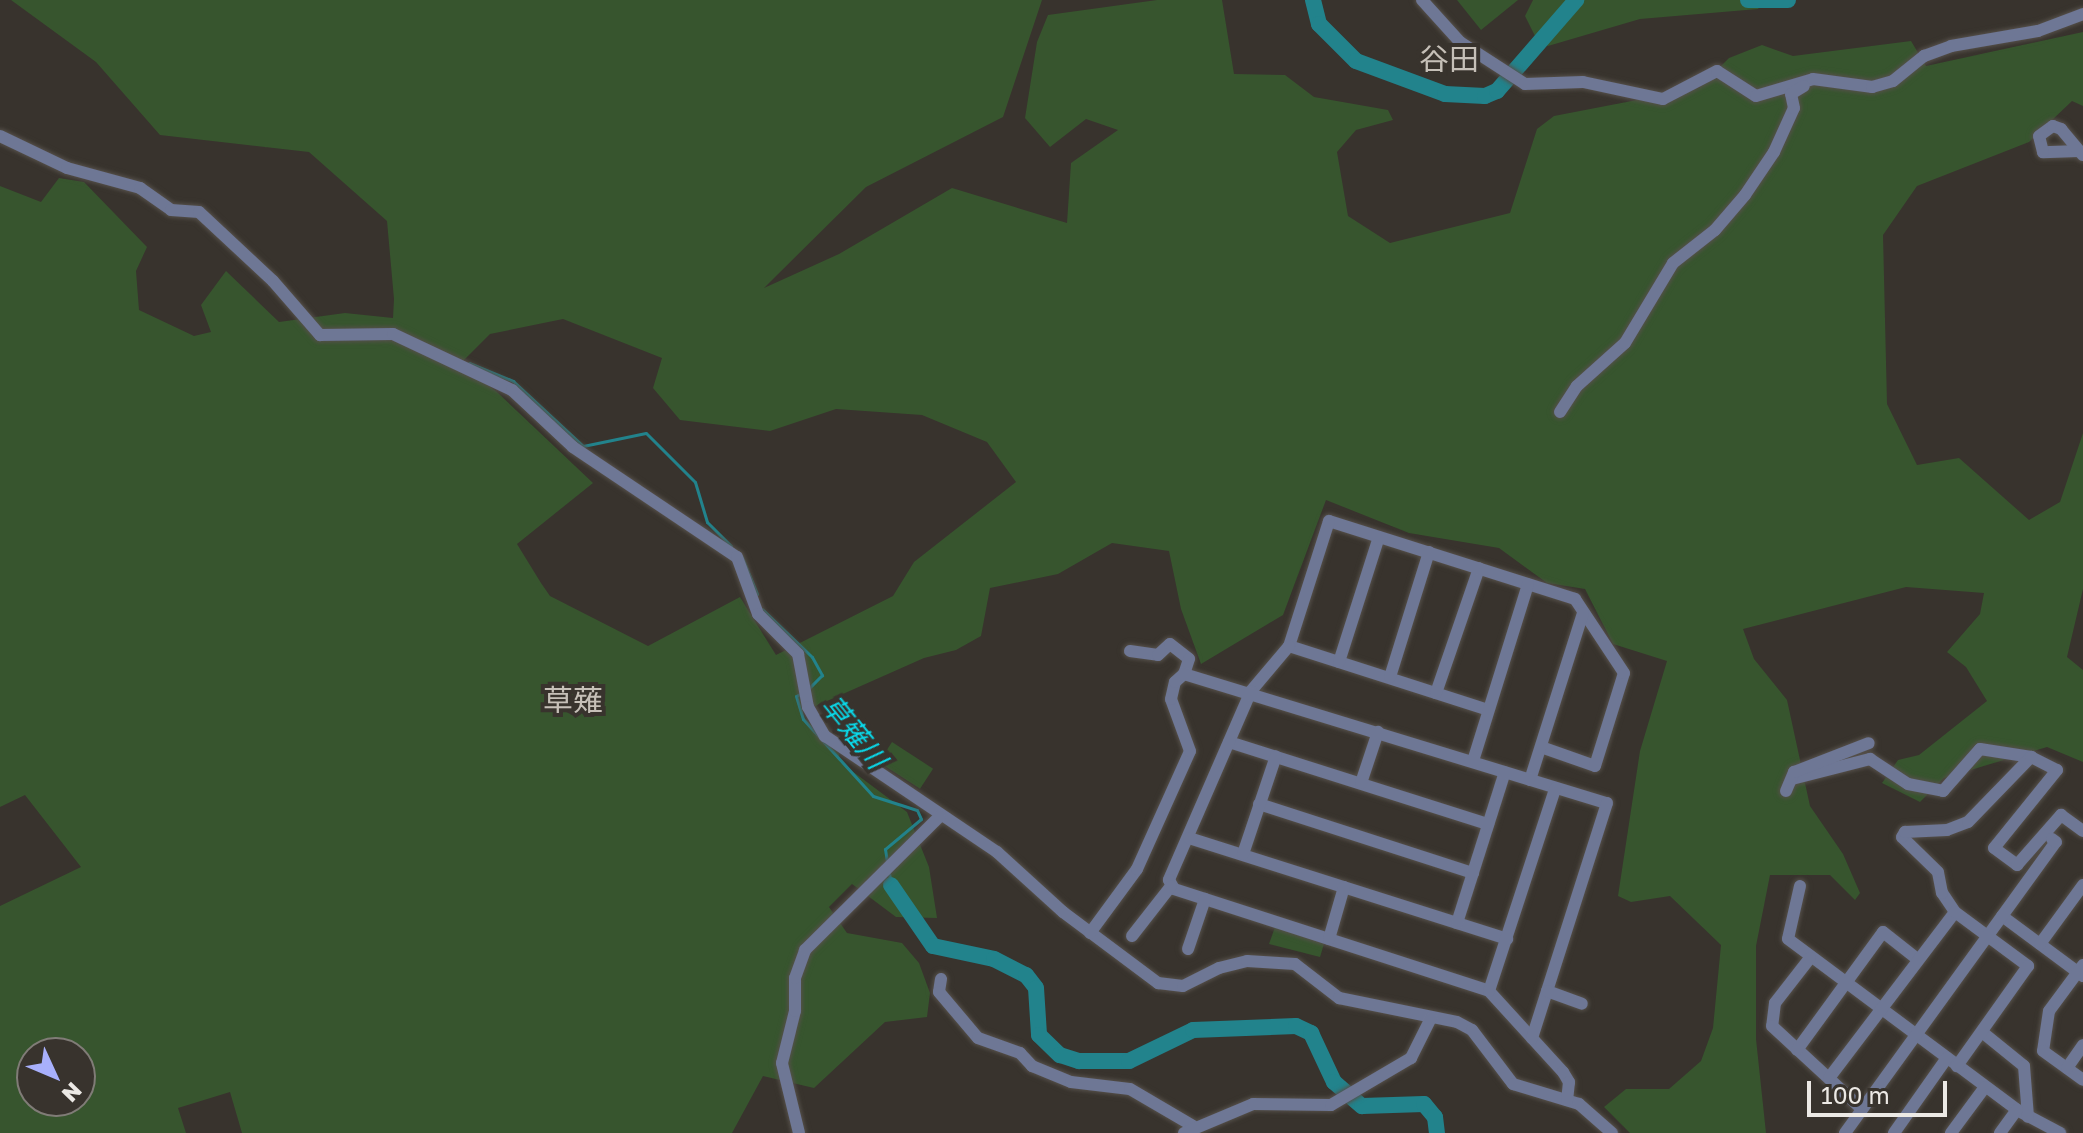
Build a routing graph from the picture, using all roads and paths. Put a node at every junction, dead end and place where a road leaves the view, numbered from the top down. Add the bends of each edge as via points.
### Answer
1 (1422, 0) edge
2 (2083, 14) edge
3 (1813, 79) junction
4 (0, 136) edge
5 (1560, 412) dead end
6 (1379, 537) junction
7 (1429, 552) junction
8 (1479, 568) junction
9 (1528, 584) junction
10 (1583, 613) junction
11 (1289, 646) junction
12 (1130, 651) dead end
13 (1339, 662) junction
14 (1184, 674) junction
15 (1390, 677) junction
16 (1251, 691) junction
17 (1436, 693) junction
18 (1488, 710) junction
19 (1378, 732) junction
20 (1229, 742) junction
21 (1869, 743) dead end
22 (1541, 747) junction
23 (1276, 756) junction
24 (2031, 757) junction
25 (1473, 761) junction
26 (1505, 772) junction
27 (1530, 780) junction
28 (1361, 783) junction
29 (1555, 789) junction
30 (1259, 804) junction
31 (940, 816) junction
32 (1488, 824) junction
33 (2083, 831) edge
34 (1189, 838) junction
35 (2052, 839) dead end
36 (1243, 854) junction
37 (1473, 873) junction
38 (2083, 885) edge
39 (1171, 886) junction
40 (1800, 886) dead end
41 (1344, 887) junction
42 (1205, 899) junction
43 (1955, 912) junction
44 (2002, 916) junction
45 (1457, 923) junction
46 (1090, 933) junction
47 (1132, 936) dead end
48 (1988, 936) junction
49 (1329, 939) junction
50 (1507, 939) junction
51 (2040, 944) junction
52 (1188, 949) dead end
53 (1810, 958) junction
54 (1916, 958) junction
55 (2081, 971) edge
56 (941, 979) dead end
57 (1845, 982) junction
58 (1489, 991) junction
59 (1547, 991) junction
60 (1582, 1004) dead end
61 (1881, 1009) junction
62 (1431, 1018) junction
63 (1982, 1032) junction
64 (1916, 1035) junction
65 (1532, 1038) junction
66 (2083, 1045) edge
67 (1797, 1050) junction
68 (1952, 1062) junction
69 (2067, 1068) junction
70 (1829, 1078) junction
71 (2083, 1080) edge
72 (1985, 1087) junction
73 (1567, 1100) junction
74 (1862, 1109) junction
75 (2022, 1113) junction
76 (1188, 1130) edge
77 (799, 1133) edge
78 (1612, 1133) edge
79 (1845, 1133) edge
80 (1894, 1133) edge
81 (1951, 1133) edge
82 (2000, 1133) edge
83 (2060, 1133) edge

1 - 3 street via 1460,42 1538,87 1583,82 1663,99 1680,94 1710,72 1730,75 1756,96
2 - 3 street via 2038,31 1951,46 1924,56 1893,81 1872,87
3 - 5 street via 1791,94 1794,108 1789,119 1745,195 1715,230 1673,263 1625,343 1577,386
4 - 31 street via 67,168 140,188 171,210 199,212 273,281 320,335 393,334 512,390 573,447 737,557 758,614 798,654 808,707 825,736
6 - 7 street
6 - 11 street via 1329,521
6 - 13 street
7 - 8 street
7 - 15 street
8 - 9 street
8 - 17 street
9 - 10 street via 1575,599
9 - 18 street
10 - 22 street
10 - 22 street via 1624,673 1595,766
11 - 13 street
11 - 16 street
12 - 14 street via 1158,655 1170,644 1189,659
13 - 15 street
14 - 16 street
14 - 46 street via 1175,682 1171,699 1190,751 1137,869
15 - 17 street
16 - 19 street
16 - 20 street
17 - 18 street
18 - 25 street
19 - 25 street
19 - 28 street
20 - 23 street
20 - 34 street
21 - 24 street via 1794,772 1789,785 1870,759 1908,784 1943,791 1980,749
22 - 27 street
23 - 28 street
23 - 30 street
24 - 33 street via 2057,770 1994,848 2017,865 2061,815
24 - 43 street via 1968,822 1947,830 1905,832 1902,837 1938,872 1942,893
25 - 26 street
26 - 27 street
26 - 32 street
27 - 29 street
28 - 32 street
29 - 50 street
29 - 59 street via 1607,803
30 - 36 street
30 - 37 street
31 - 46 street via 1018,868
31 - 77 street via 805,950 795,978 795,1011 782,1063
32 - 37 street
34 - 36 street
34 - 39 street
35 - 44 street via 2056,842
36 - 41 street
37 - 45 street
38 - 51 street
39 - 42 street
39 - 47 street
40 - 53 street via 1788,939
41 - 45 street
41 - 49 street
42 - 49 street
42 - 52 street
43 - 48 street
43 - 54 street
44 - 48 street
44 - 51 street
45 - 50 street
46 - 62 street via 1168,986 1183,986 1247,961 1281,961 1302,969 1339,998
48 - 63 street via 2028,966
48 - 64 street
49 - 58 street
50 - 58 street
51 - 55 street
53 - 57 street
53 - 67 street via 1771,1014 1772,1026
54 - 57 street via 1883,932
54 - 61 street
55 - 69 street via 2049,1011 2043,1029 2043,1051
56 - 76 street via 939,992 978,1038 1020,1053 1032,1066 1071,1082 1130,1089
57 - 61 street
57 - 67 street
58 - 65 street
59 - 60 street
59 - 65 street
61 - 64 street
61 - 70 street
62 - 73 street via 1472,1030 1513,1084
62 - 76 street via 1411,1058 1319,1108 1300,1101 1253,1104
63 - 68 street
63 - 75 street via 2024,1066
64 - 68 street
64 - 74 street
65 - 73 street via 1569,1082
66 - 69 street
67 - 70 street
68 - 72 street
68 - 80 street
69 - 71 street
70 - 74 street
72 - 75 street
72 - 81 street
73 - 78 street via 1590,1110
74 - 79 street
75 - 82 street
75 - 83 street

